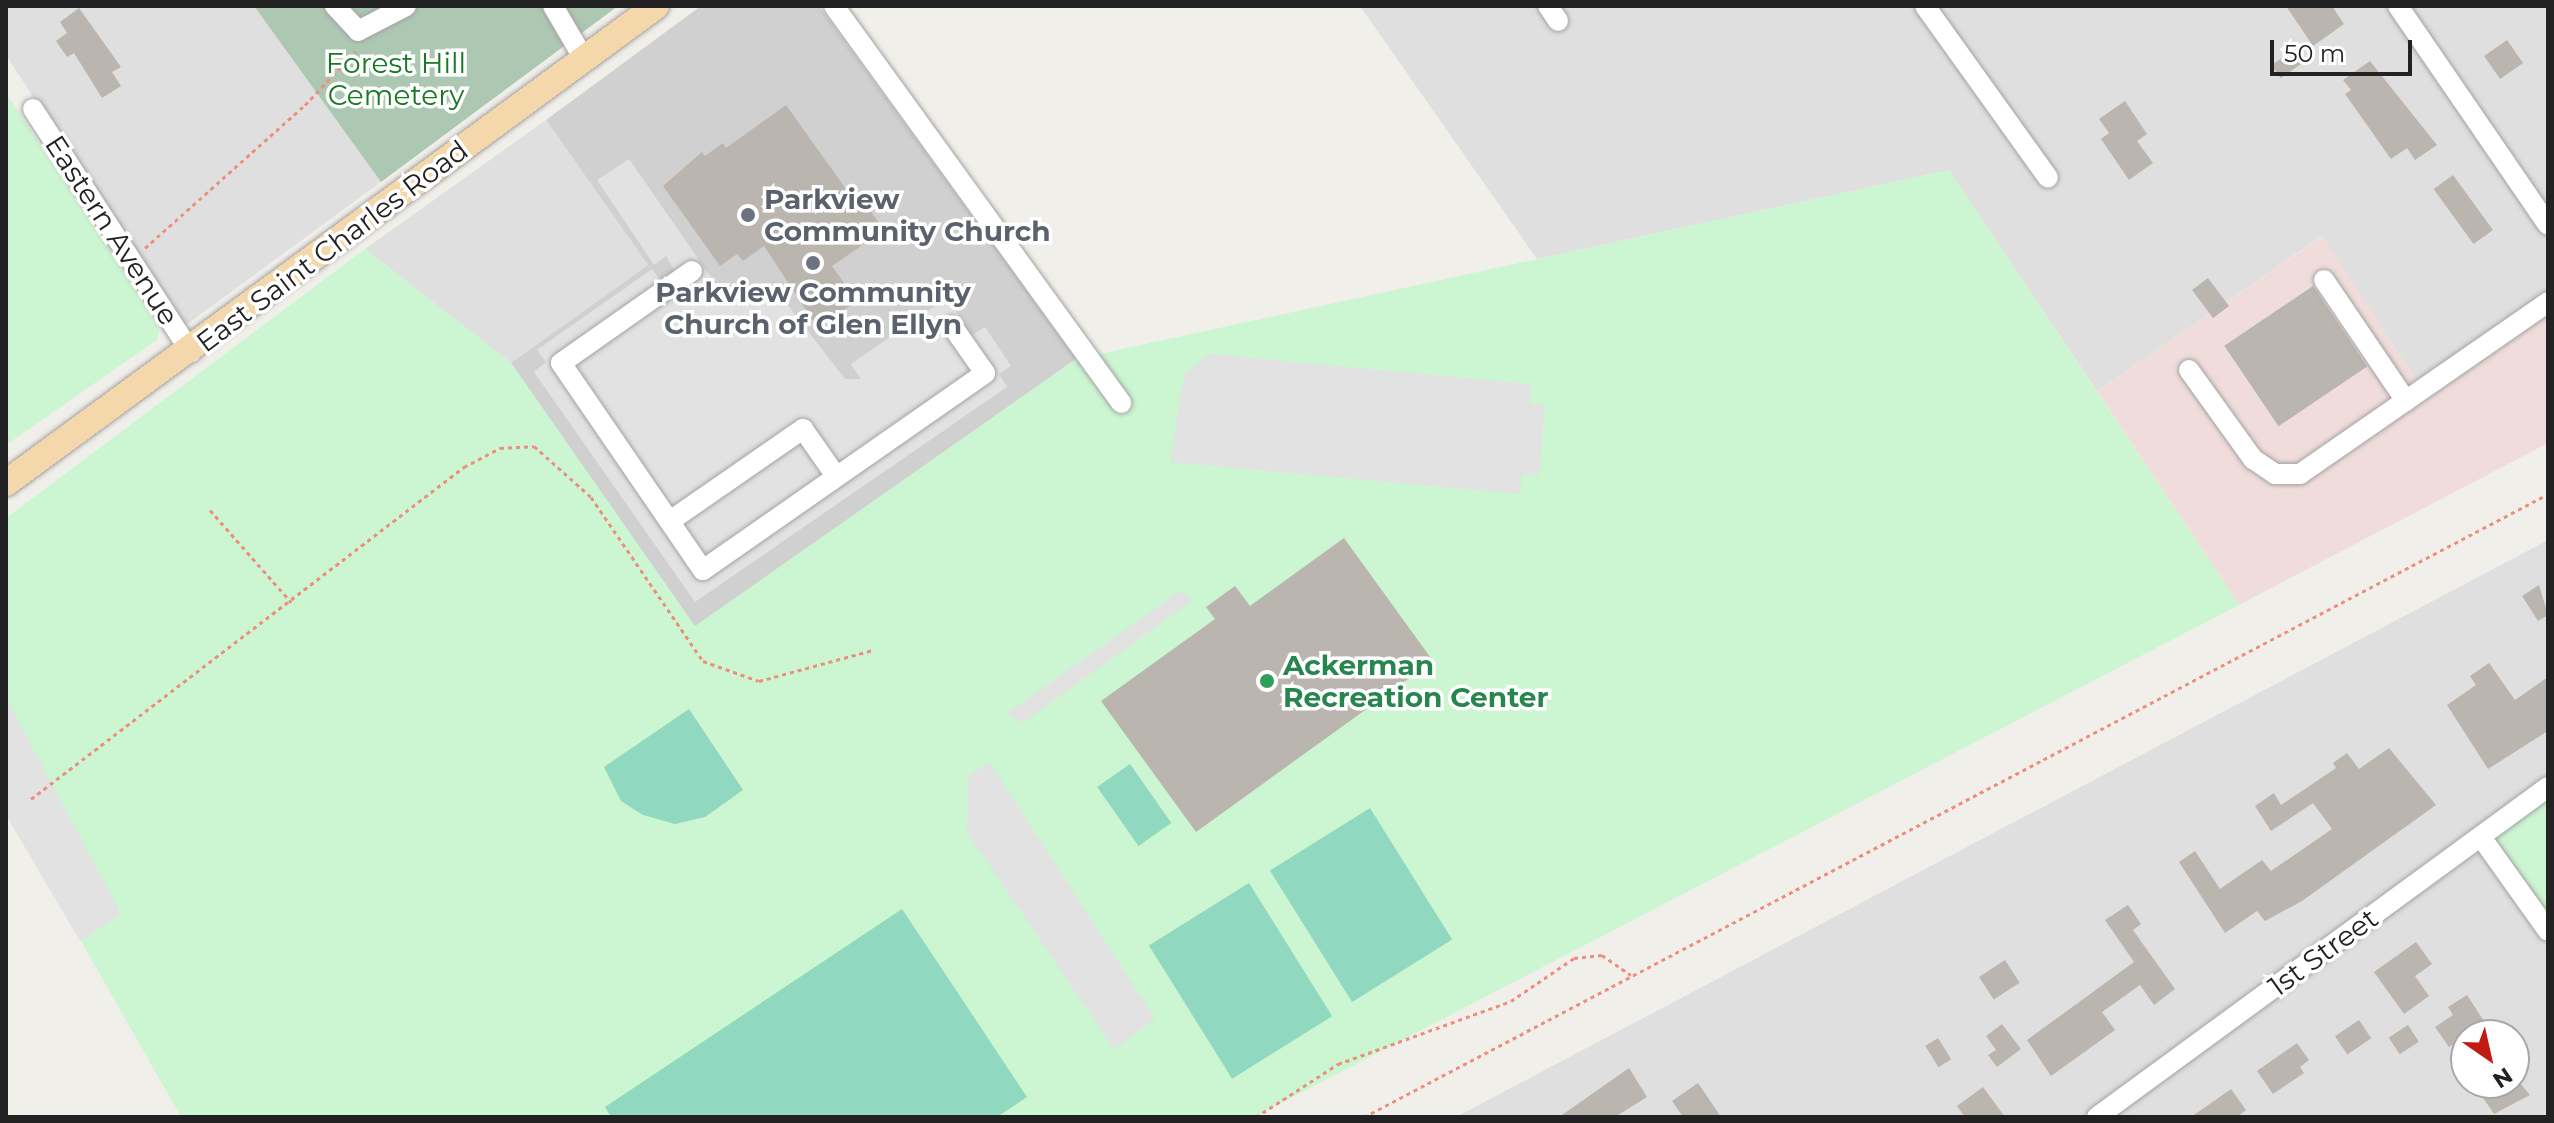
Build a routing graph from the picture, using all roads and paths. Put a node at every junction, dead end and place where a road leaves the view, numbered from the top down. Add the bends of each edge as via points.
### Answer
1 (335, 6) edge
2 (406, 6) edge
3 (553, 6) edge
4 (656, 6) edge
5 (834, 6) edge
6 (1925, 6) edge
7 (2398, 6) edge
8 (367, 30) junction
9 (584, 59) junction
10 (33, 109) dead end
11 (2048, 178) dead end
12 (2548, 225) edge
13 (130, 260) junction
14 (692, 271) dead end
15 (2324, 280) dead end
16 (2548, 302) edge
17 (952, 326) dead end
18 (191, 352) junction
19 (2189, 370) dead end
20 (2406, 401) junction
21 (1121, 403) dead end
22 (836, 476) junction
23 (6, 483) edge
24 (2548, 494) edge
25 (210, 510) dead end
26 (670, 521) junction
27 (291, 602) junction
28 (873, 650) dead end
29 (2548, 787) edge
30 (31, 799) dead end
31 (2481, 837) junction
32 (2548, 931) edge
33 (1631, 975) junction
34 (1256, 1117) edge
35 (1364, 1117) edge
36 (2097, 1117) edge

1 - 8 street via 352,29
2 - 8 street
3 - 9 street
4 - 9 main road, East Saint Charles Road
5 - 21 street
6 - 11 street
7 - 12 street
8 - 13 path via 341,69 305,105
9 - 18 main road, East Saint Charles Road
10 - 13 street, Eastern Avenue
13 - 18 street, Eastern Avenue
14 - 26 street via 561,363
15 - 20 street
16 - 20 street
17 - 22 street via 985,373
18 - 23 main road, East Saint Charles Road
19 - 20 street via 2253,459 2275,474 2300,474
22 - 26 street via 803,429
22 - 26 street via 703,570
24 - 33 path
25 - 27 path
27 - 28 path via 464,467 500,448 534,446 614,526 703,661 759,681
27 - 30 path
29 - 31 street, 1st Street
31 - 32 street
31 - 36 street, 1st Street
33 - 34 path via 1602,955 1574,958 1511,1001 1338,1064
33 - 35 path

